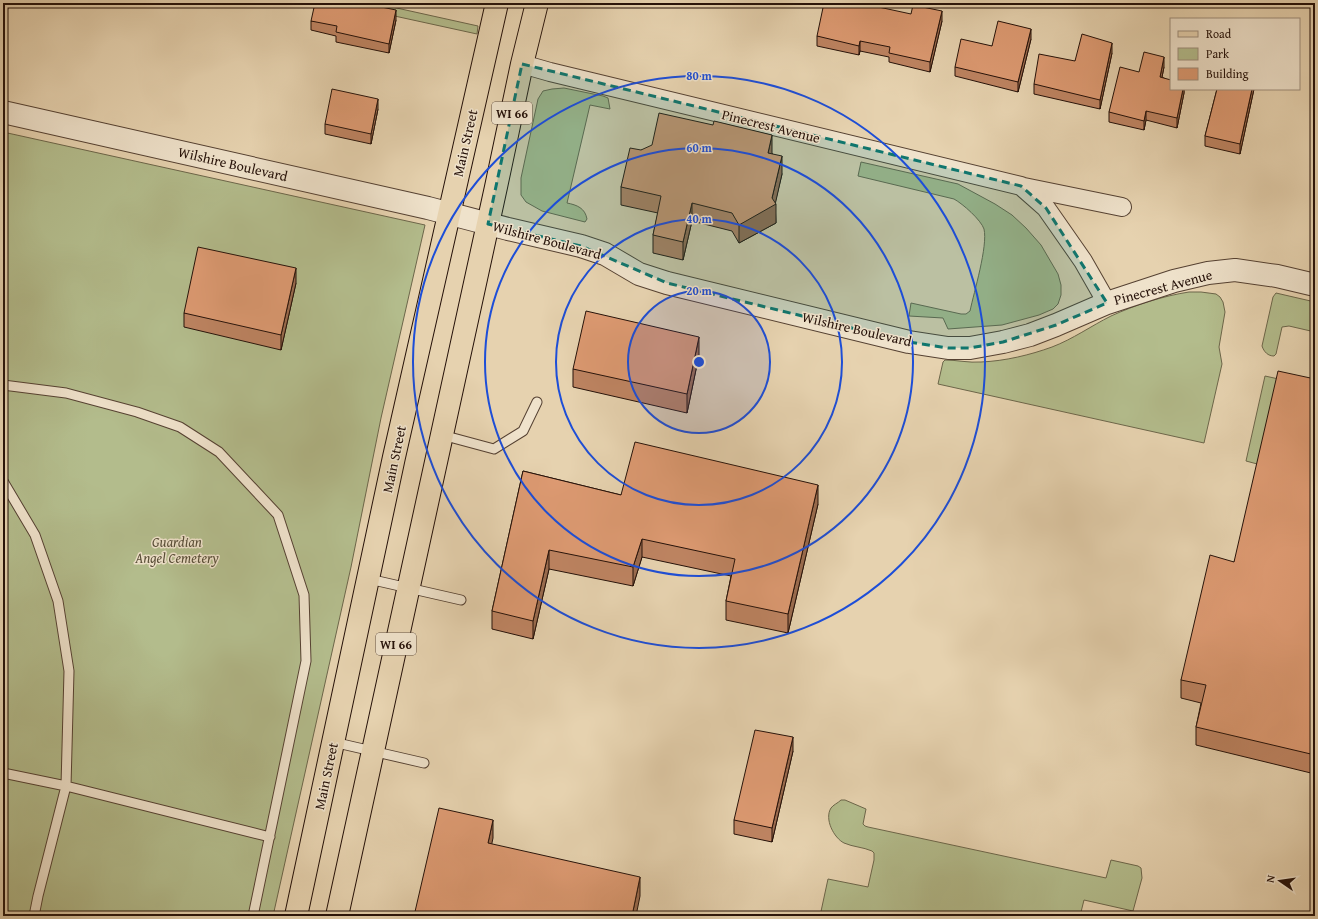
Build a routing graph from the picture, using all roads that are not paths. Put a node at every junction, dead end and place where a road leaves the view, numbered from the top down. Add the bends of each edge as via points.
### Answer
1 (497, 3) edge
2 (537, 3) edge
3 (522, 64) junction
4 (3, 112) edge
5 (1021, 186) junction
6 (1122, 207) dead end
7 (449, 213) junction
8 (488, 224) junction
9 (1315, 285) edge
10 (1107, 303) junction
11 (3, 385) edge
12 (537, 402) dead end
13 (442, 435) junction
14 (3, 481) edge
15 (369, 579) junction
16 (408, 588) junction
17 (461, 600) dead end
18 (333, 742) junction
19 (372, 752) junction
20 (424, 763) dead end
21 (3, 773) edge
22 (66, 786) junction
23 (270, 837) junction
24 (34, 916) edge
25 (253, 916) edge
26 (296, 916) edge
27 (337, 916) edge

1 - 7 main road, Main Street / WI 66
2 - 3 main road, WI 66
3 - 5 street, Pinecrest Avenue
3 - 8 main road, WI 66
4 - 7 street, Wilshire Boulevard
5 - 6 street, Pinecrest Avenue
5 - 10 street, Pinecrest Avenue via 1046,208 1083,261
7 - 8 street, Wilshire Boulevard
7 - 15 main road, Main Street / WI 66
8 - 10 street, Wilshire Boulevard via 581,246 605,254 639,274 667,283 909,342 948,348 970,348 1030,335
8 - 13 main road, WI 66
9 - 10 street, Pinecrest Avenue via 1235,270 1174,281
11 - 23 lane via 66,393 137,412 180,427 219,452 278,515 304,595 306,661
12 - 13 lane via 523,431 494,449
13 - 16 main road, WI 66
14 - 22 lane via 35,535 58,601 69,670
15 - 16 lane
15 - 18 main road, Main Street / WI 66
16 - 17 lane
16 - 19 main road, WI 66
18 - 19 lane
18 - 26 main road, Main Street / WI 66
19 - 20 lane
19 - 27 main road, WI 66
21 - 22 lane
22 - 23 lane
22 - 24 lane
23 - 25 lane

